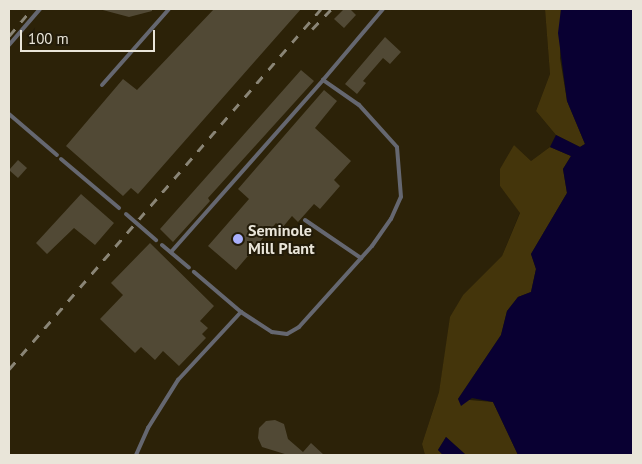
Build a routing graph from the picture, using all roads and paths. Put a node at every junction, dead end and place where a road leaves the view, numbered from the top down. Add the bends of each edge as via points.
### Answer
1 (40, 9) edge
2 (170, 9) edge
3 (383, 9) edge
4 (9, 45) edge
5 (323, 80) junction
6 (102, 85) dead end
7 (9, 114) edge
8 (56, 155) dead end
9 (61, 159) dead end
10 (119, 208) dead end
11 (126, 214) dead end
12 (305, 220) dead end
13 (156, 240) dead end
14 (162, 245) dead end
15 (171, 252) junction
16 (361, 258) junction
17 (189, 268) dead end
18 (194, 272) dead end
19 (241, 312) junction
20 (136, 455) edge

1 - 4 lane
2 - 6 lane
3 - 5 lane
5 - 15 lane
5 - 16 lane via 359,105 396,147 401,197 391,219
7 - 8 lane
9 - 10 lane
11 - 13 lane
12 - 16 lane
14 - 15 lane
15 - 17 lane
16 - 19 lane via 299,327 287,334 272,332
18 - 19 lane
19 - 20 lane via 178,380 148,428

